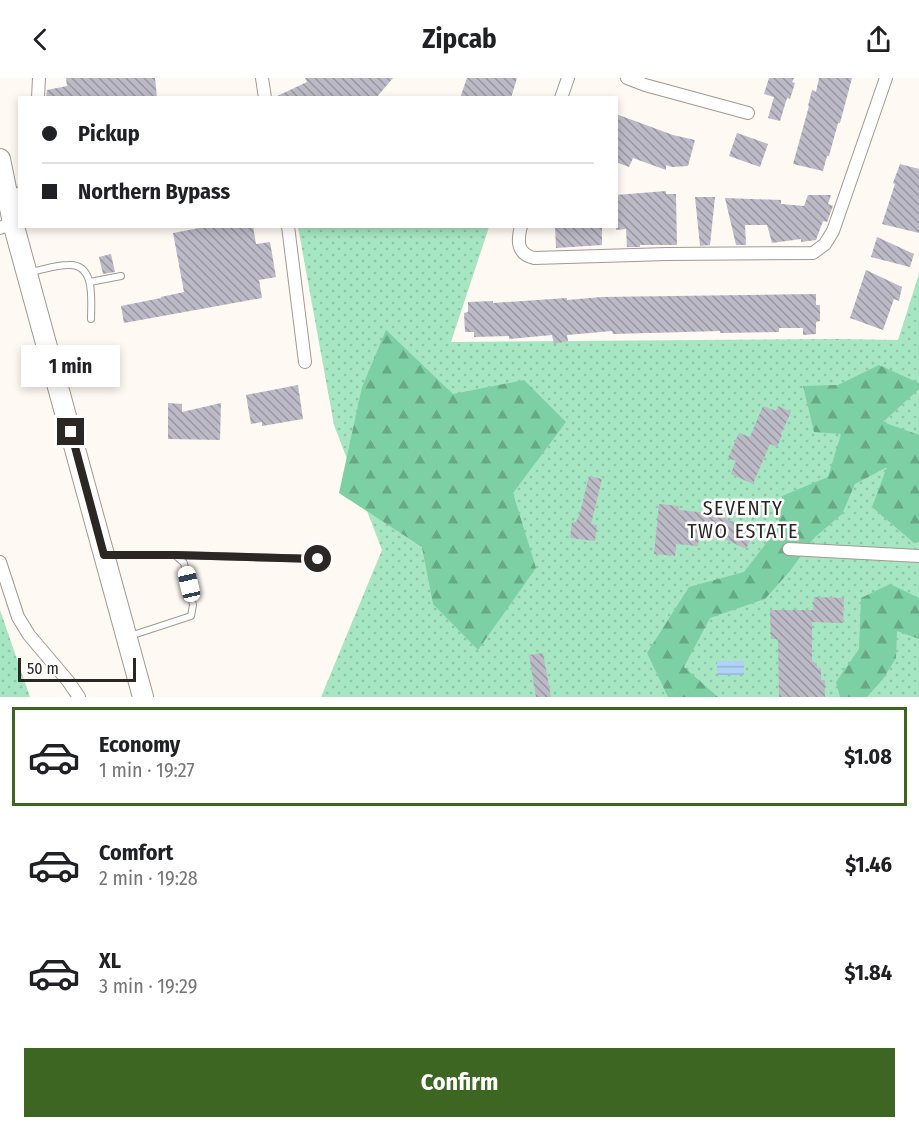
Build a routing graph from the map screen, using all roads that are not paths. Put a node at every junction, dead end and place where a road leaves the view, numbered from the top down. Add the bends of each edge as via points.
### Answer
1 (39, 78) edge
2 (262, 78) edge
3 (568, 78) edge
4 (627, 78) edge
5 (886, 78) edge
6 (38, 96) edge
7 (265, 96) edge
8 (562, 96) edge
9 (748, 113) dead end
10 (0, 159) edge
11 (18, 198) edge
12 (7, 226) edge
13 (288, 228) edge
14 (521, 228) edge
15 (27, 273) junction
16 (121, 276) dead end
17 (90, 282) junction
18 (91, 319) dead end
19 (305, 362) dead end
20 (789, 549) dead end
21 (104, 555) junction
22 (175, 555) junction
23 (919, 556) edge
24 (318, 559) dead end
25 (0, 562) edge
26 (127, 637) junction
27 (79, 697) edge
28 (143, 697) edge

1 - 6 street
2 - 7 street
3 - 8 street
4 - 9 street
5 - 14 street via 833,231 813,253 534,258 522,252
10 - 12 main road
11 - 12 street
12 - 15 main road
13 - 19 street
15 - 17 lane via 69,264 83,269
15 - 21 main road
16 - 17 lane
17 - 18 lane
20 - 23 street
21 - 22 lane
21 - 26 main road
22 - 24 lane
22 - 26 lane via 184,563 194,605 192,616
25 - 27 street via 28,635
26 - 28 main road

